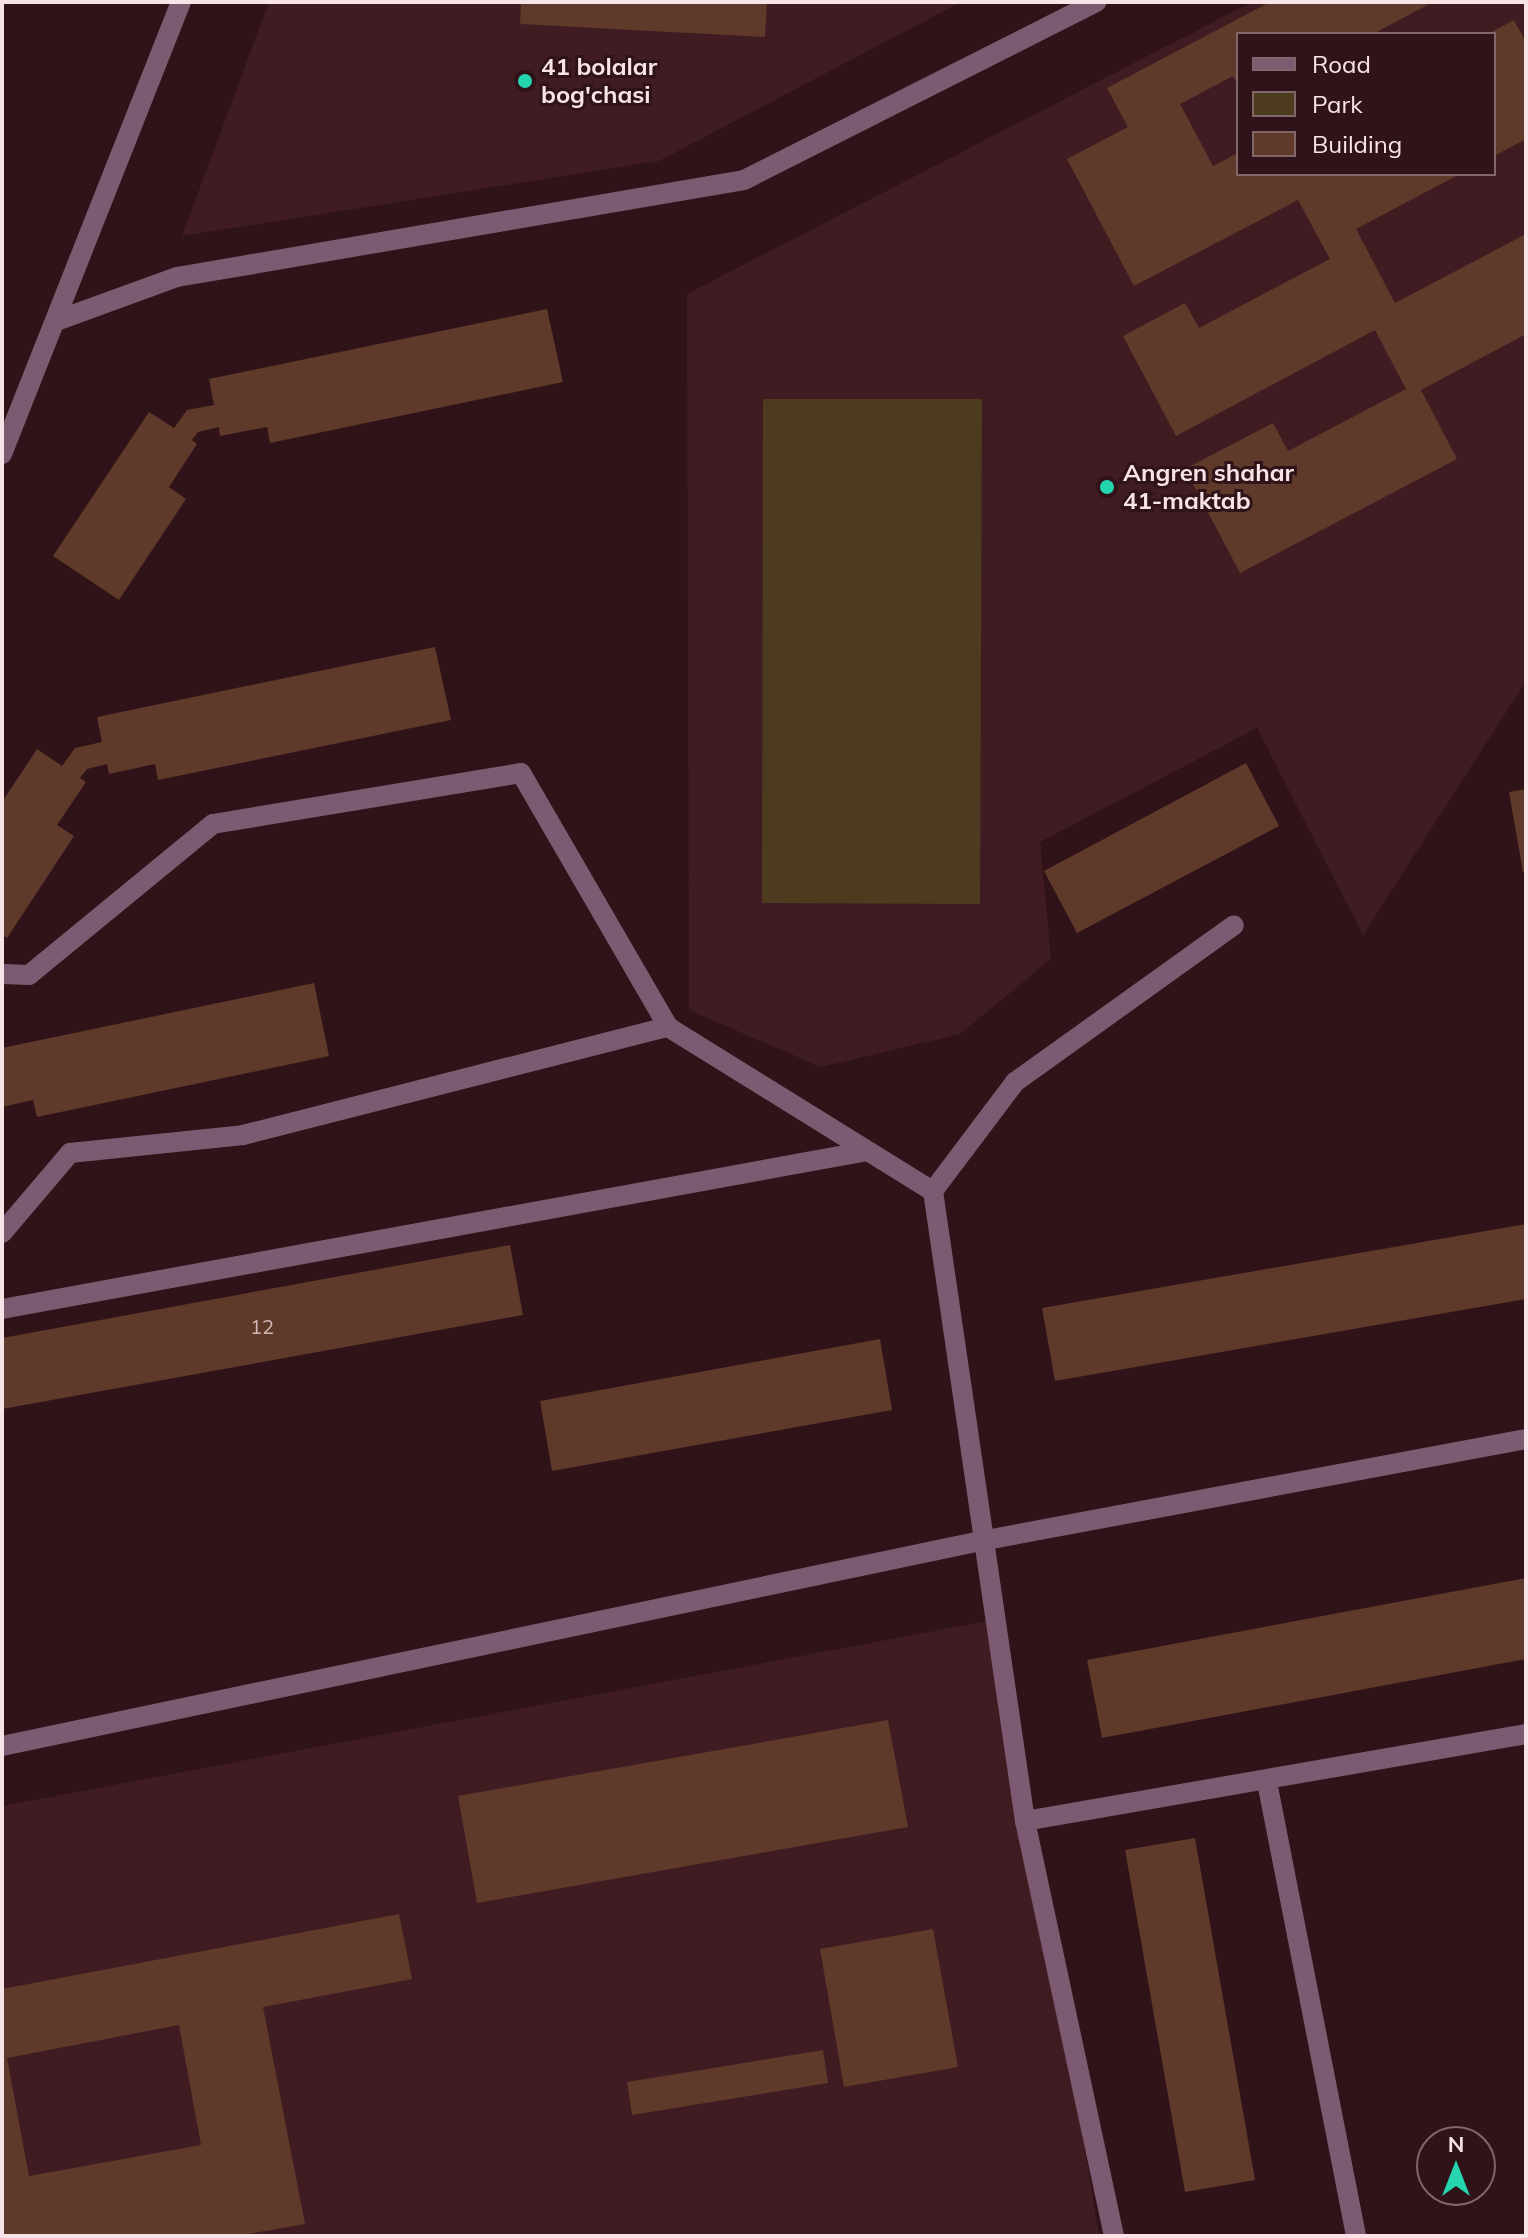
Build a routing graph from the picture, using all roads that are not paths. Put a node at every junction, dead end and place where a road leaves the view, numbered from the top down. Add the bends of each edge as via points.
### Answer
1 (181, 2) edge
2 (1097, 2) edge
3 (1069, 8) edge
4 (56, 321) junction
5 (2, 451) edge
6 (1234, 925) dead end
7 (2, 974) edge
8 (668, 1027) junction
9 (867, 1151) junction
10 (933, 1191) junction
11 (2, 1233) edge
12 (2, 1309) edge
13 (1526, 1439) edge
14 (981, 1541) junction
15 (1526, 1734) edge
16 (2, 1746) edge
17 (1267, 1782) junction
18 (1025, 1821) junction
19 (1114, 2236) edge
20 (1356, 2236) edge

1 - 4 street
2 - 3 street
3 - 4 street via 744,180 177,277
4 - 5 street
6 - 10 street via 1015,1082
7 - 8 street via 29,975 213,824 521,773
8 - 9 street
8 - 11 street via 243,1135 70,1153
9 - 10 street
9 - 12 street
10 - 14 street
13 - 14 street
14 - 16 street
14 - 18 street
15 - 17 street
17 - 18 street
17 - 20 street
18 - 19 street

